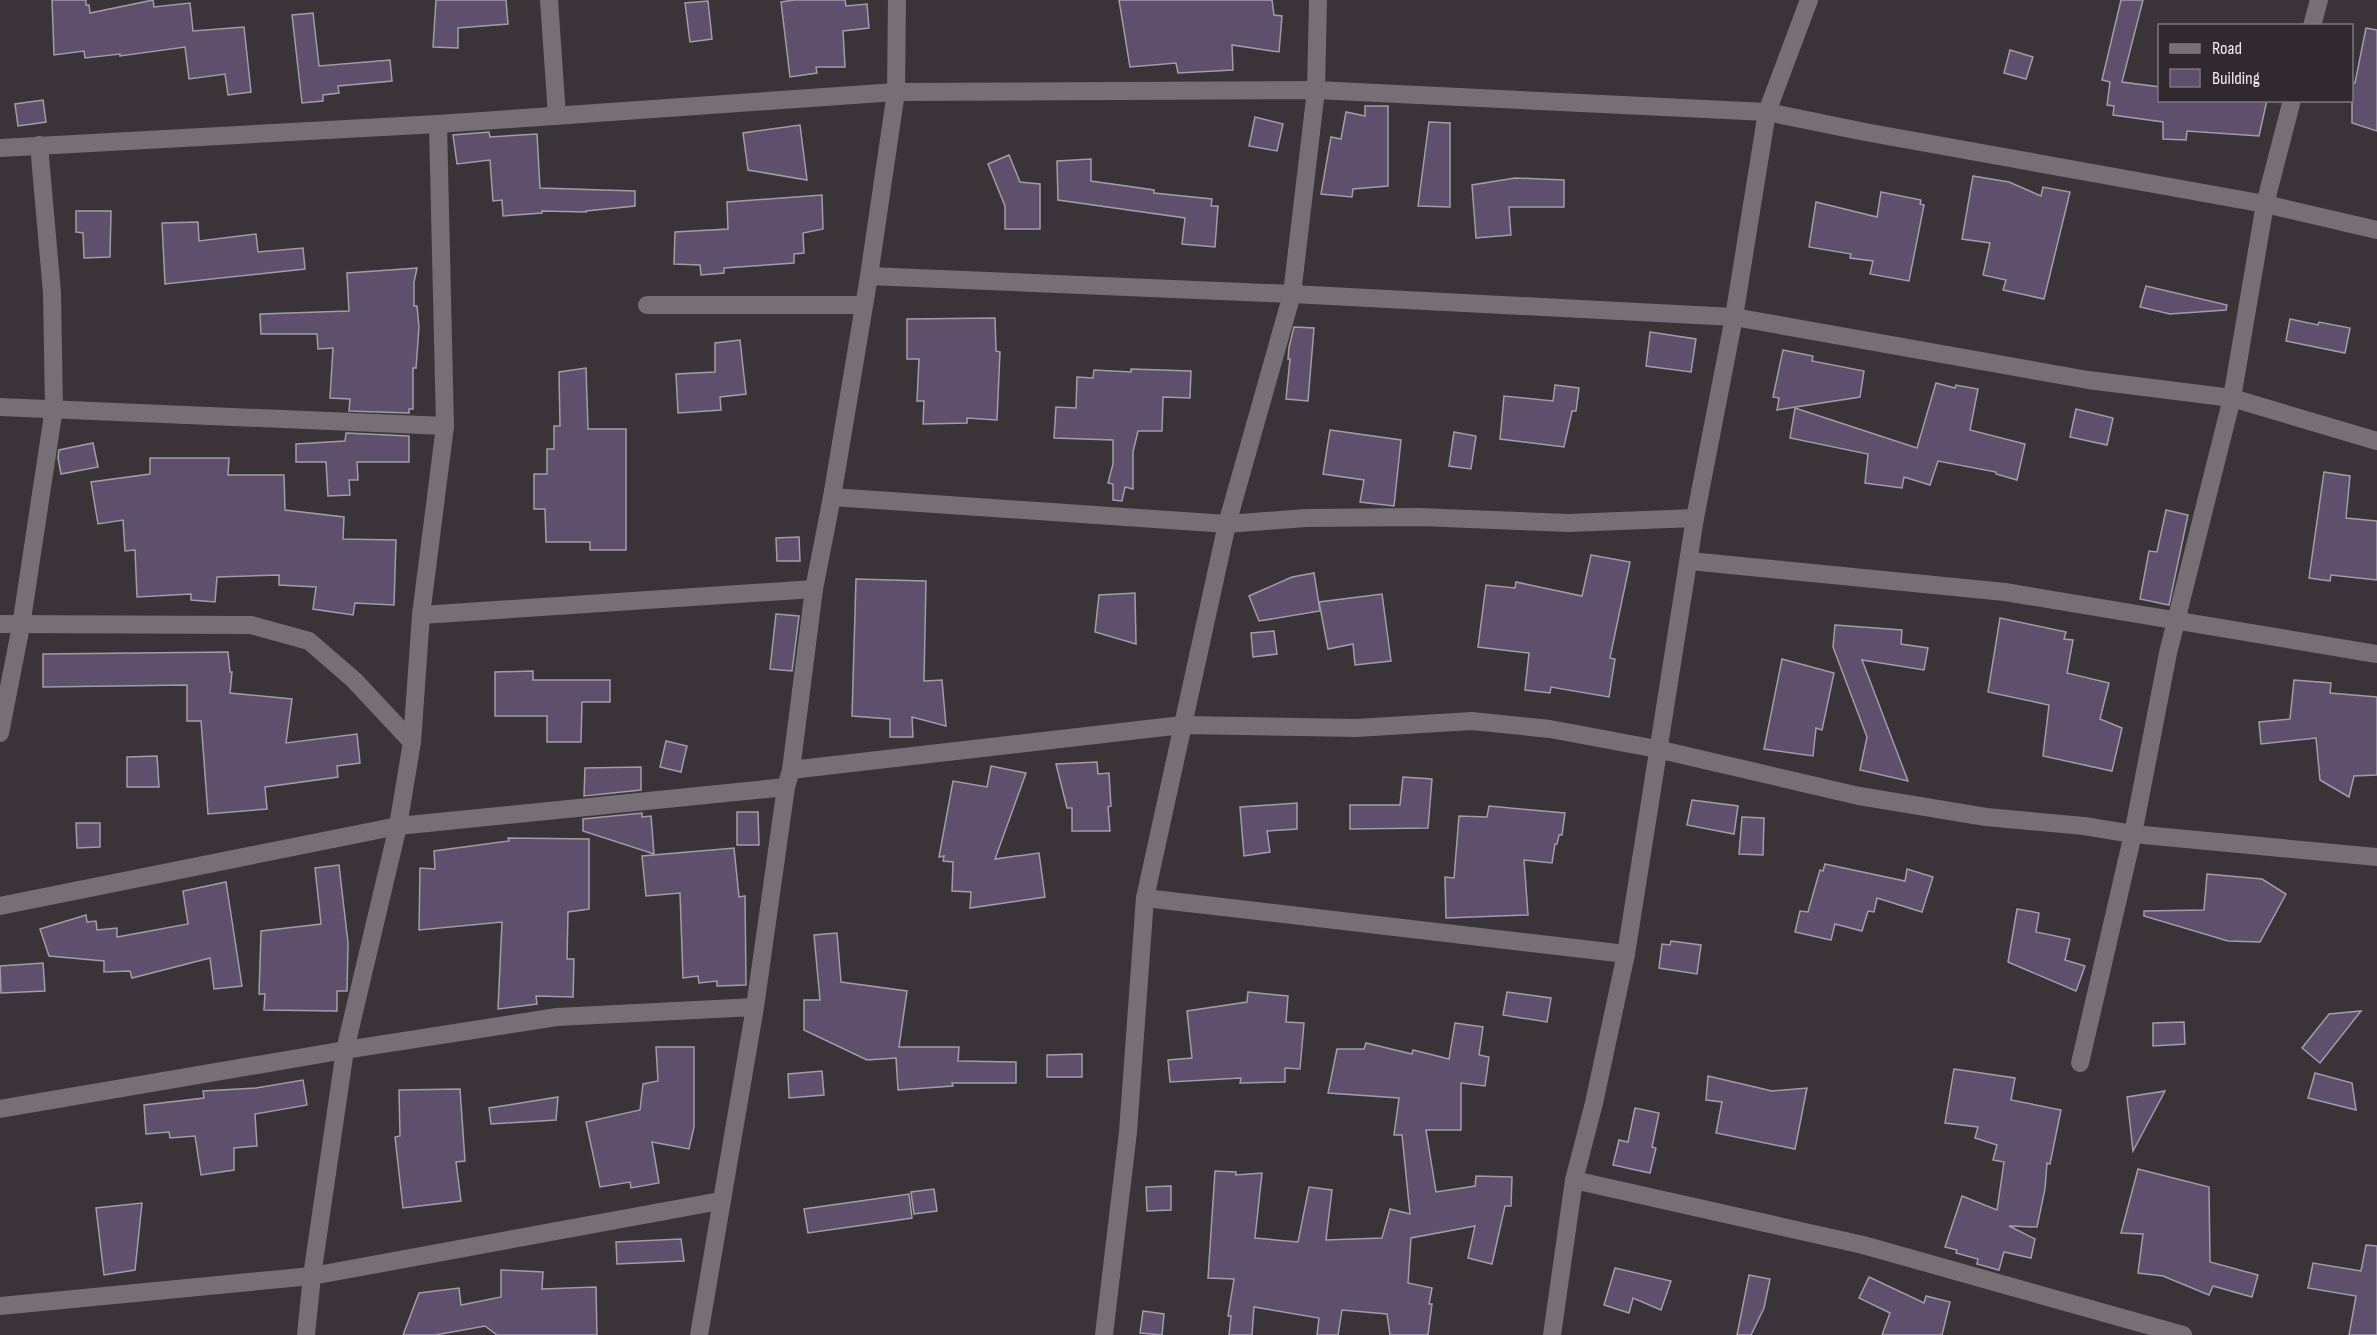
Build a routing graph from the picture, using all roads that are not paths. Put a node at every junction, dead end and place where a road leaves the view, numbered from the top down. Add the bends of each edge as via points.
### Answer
1 (549, 0) edge
2 (897, 0) edge
3 (1318, 0) edge
4 (1809, 0) edge
5 (2319, 0) edge
6 (2313, 24) edge
7 (1316, 90) junction
8 (896, 92) junction
9 (2291, 102) edge
10 (1767, 112) junction
11 (557, 116) junction
12 (438, 124) junction
13 (39, 145) junction
14 (0, 148) edge
15 (2265, 204) junction
16 (2377, 230) edge
17 (869, 276) junction
18 (1292, 294) junction
19 (647, 305) dead end
20 (863, 305) junction
21 (1734, 317) junction
22 (2232, 398) junction
23 (0, 407) edge
24 (54, 408) junction
25 (445, 426) junction
26 (2377, 441) edge
27 (832, 497) junction
28 (1695, 518) junction
29 (1227, 524) junction
30 (1690, 561) junction
31 (814, 589) junction
32 (421, 615) junction
33 (2176, 621) junction
34 (0, 624) edge
35 (21, 626) junction
36 (2377, 654) edge
37 (1182, 725) junction
38 (0, 733) edge
39 (412, 742) junction
40 (1657, 749) junction
41 (788, 779) junction
42 (398, 826) junction
43 (2133, 834) junction
44 (2377, 857) edge
45 (1144, 898) junction
46 (0, 906) edge
47 (1626, 954) junction
48 (755, 1007) junction
49 (345, 1050) junction
50 (2080, 1063) dead end
51 (0, 1109) edge
52 (1574, 1180) junction
53 (720, 1201) junction
54 (312, 1276) junction
55 (0, 1306) edge
56 (306, 1335) edge
57 (699, 1335) edge
58 (1104, 1335) edge
59 (1552, 1335) edge
60 (2183, 1335) edge

1 - 11 street
2 - 8 street
3 - 7 street
4 - 10 street
5 - 6 street
7 - 8 street
7 - 10 street
7 - 18 street
8 - 11 street
8 - 17 street
9 - 15 street
10 - 15 street
10 - 21 street
11 - 12 street
12 - 13 street
12 - 25 street
13 - 14 street
13 - 24 street via 52,293
15 - 16 street
15 - 22 street
17 - 18 street
17 - 20 street
18 - 21 street
18 - 29 street
19 - 20 street
20 - 27 street
21 - 22 street via 2088,380
21 - 28 street
22 - 26 street
22 - 33 street
23 - 24 street
24 - 25 street
24 - 35 street
25 - 32 street
27 - 29 street
27 - 31 street
28 - 29 street via 1569,523 1419,517 1306,518
28 - 30 street
29 - 37 street
30 - 33 street via 2005,592
30 - 40 street
31 - 32 street
31 - 41 street
32 - 39 street
33 - 36 street
33 - 43 street
34 - 35 street
35 - 38 street
35 - 39 street via 251,625 309,641 354,680
37 - 40 street via 1356,728 1472,721 1550,729
37 - 41 street
37 - 45 street
39 - 42 street
40 - 43 street via 1859,796 1986,817
40 - 47 street
41 - 42 street
41 - 48 street
42 - 46 street
42 - 49 street
43 - 44 street
43 - 50 street
45 - 47 street
45 - 58 street via 1128,1132
47 - 52 street
48 - 49 street via 557,1017
48 - 53 street
49 - 51 street
49 - 54 street
52 - 59 street
52 - 60 street via 1863,1245
53 - 54 street
53 - 57 street
54 - 55 street
54 - 56 street

